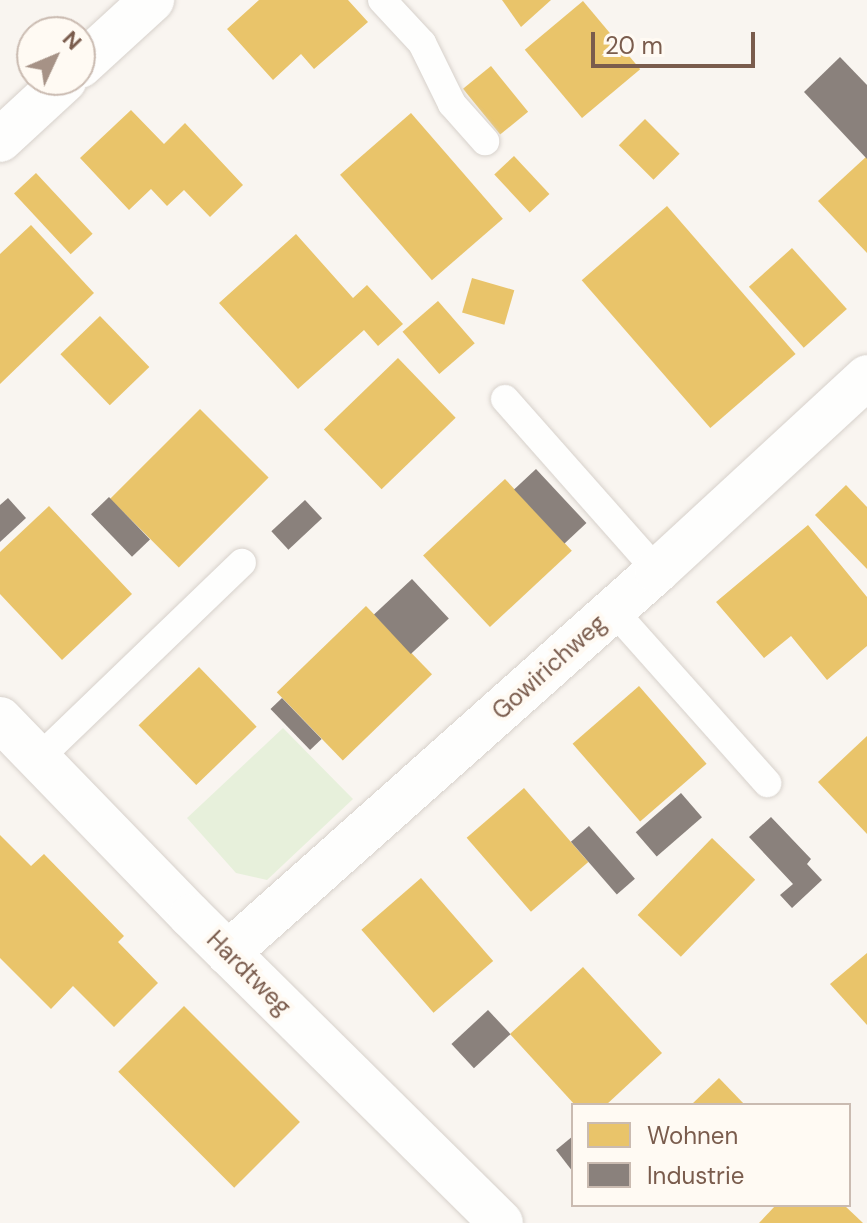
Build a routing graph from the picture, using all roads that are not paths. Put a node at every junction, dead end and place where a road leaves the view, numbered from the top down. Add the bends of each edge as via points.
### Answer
1 (152, 0) edge
2 (382, 0) edge
3 (96, 51) edge
4 (48, 96) edge
5 (0, 140) edge
6 (485, 141) dead end
7 (867, 377) edge
8 (505, 399) dead end
9 (242, 563) dead end
10 (657, 571) junction
11 (613, 610) junction
12 (0, 719) edge
13 (38, 759) junction
14 (767, 783) dead end
15 (228, 953) junction
16 (501, 1223) edge

1 - 3 street
2 - 6 lane via 422,43 452,104
4 - 5 street
7 - 10 street, Gowirichweg
8 - 10 lane
9 - 13 lane
10 - 11 street, Gowirichweg
11 - 14 lane
11 - 15 street, Gowirichweg
12 - 13 street, Hardtweg
13 - 15 street, Hardtweg
15 - 16 street, Hardtweg

